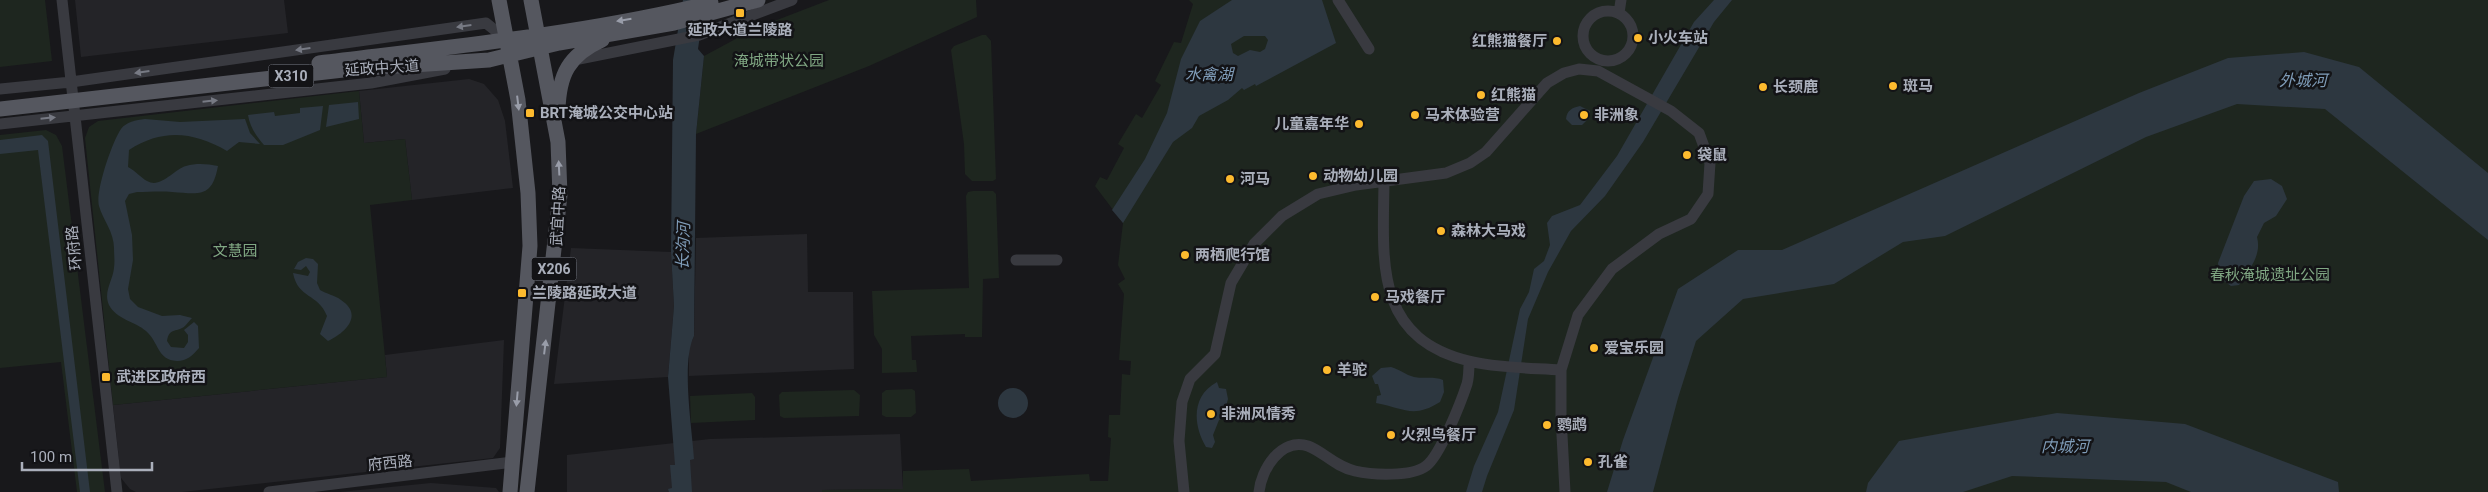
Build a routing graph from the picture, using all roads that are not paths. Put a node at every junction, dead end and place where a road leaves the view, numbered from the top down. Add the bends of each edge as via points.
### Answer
1 (62, 0) edge
2 (499, 0) edge
3 (531, 0) edge
4 (758, 0) edge
5 (792, 0) edge
6 (1338, 0) edge
7 (1621, 0) edge
8 (716, 5) edge
9 (1619, 14) junction
10 (673, 18) junction
11 (617, 34) junction
12 (539, 41) junction
13 (508, 47) junction
14 (1369, 49) dead end
15 (1602, 59) junction
16 (574, 60) junction
17 (1598, 72) junction
18 (0, 89) edge
19 (72, 98) junction
20 (0, 101) edge
21 (0, 109) edge
22 (0, 124) edge
23 (558, 142) junction
24 (1384, 182) junction
25 (1016, 260) dead end
26 (1057, 260) dead end
27 (1470, 362) junction
28 (1561, 370) junction
29 (513, 462) junction
30 (117, 492) edge
31 (269, 492) edge
32 (510, 492) edge
33 (527, 492) edge
34 (1184, 492) edge
35 (1259, 492) edge
36 (1565, 492) edge

1 - 19 street, 环府路
2 - 13 main road, 武宜中路 / X206
3 - 12 main road, 武宜中路 / X206
4 - 8 main road, 延政中大道
5 - 16 street via 698,35
6 - 14 street
7 - 9 street
8 - 10 main road, 延政中大道
9 - 15 street via 1631,27 1631,43 1614,60
9 - 15 street via 1598,13 1586,23 1583,31 1586,47
10 - 11 main road, 延政中大道 / X310
10 -> 12 main road, 延政中大道 / X310
11 - 12 main road, 延政中大道 / X310
11 - 16 main road via 588,46
12 - 13 main road, 延政中大道 / X310
12 - 23 main road, 武宜中路 / X206
13 -> 19 main road, 延政中大道 / X310
19 -> 13 main road, 延政中大道 / X310 via 352,69 489,60
13 -> 29 main road, 武宜中路 / X206 via 518,100 530,246
15 - 17 street
16 - 23 main road via 562,77 558,97
17 - 24 street via 1579,69 1564,72 1547,83 1486,152 1470,163 1446,173
17 - 28 street via 1671,112 1698,133 1710,163 1708,194 1691,219 1659,234 1612,269 1578,315
18 - 19 street
19 - 20 main road, 延政中大道 / X310
19 - 21 main road, 延政中大道 / X310
22 -> 19 street
19 - 30 street, 环府路
33 -> 23 main road, 武宜中路 / X206 via 557,238 560,195
24 - 27 street via 1383,248 1387,282 1399,317 1430,347
24 - 34 street via 1318,194 1282,216 1254,244 1230,283 1214,354 1190,379 1182,402 1179,441
25 - 26 street
27 - 28 street
27 - 35 street via 1467,384 1444,438 1436,456 1425,467 1411,472 1384,474 1356,471 1337,465 1308,446 1295,445 1283,448 1272,459
28 - 36 street
29 - 31 street, 府西路
29 - 32 main road, 武宜中路 / X206

